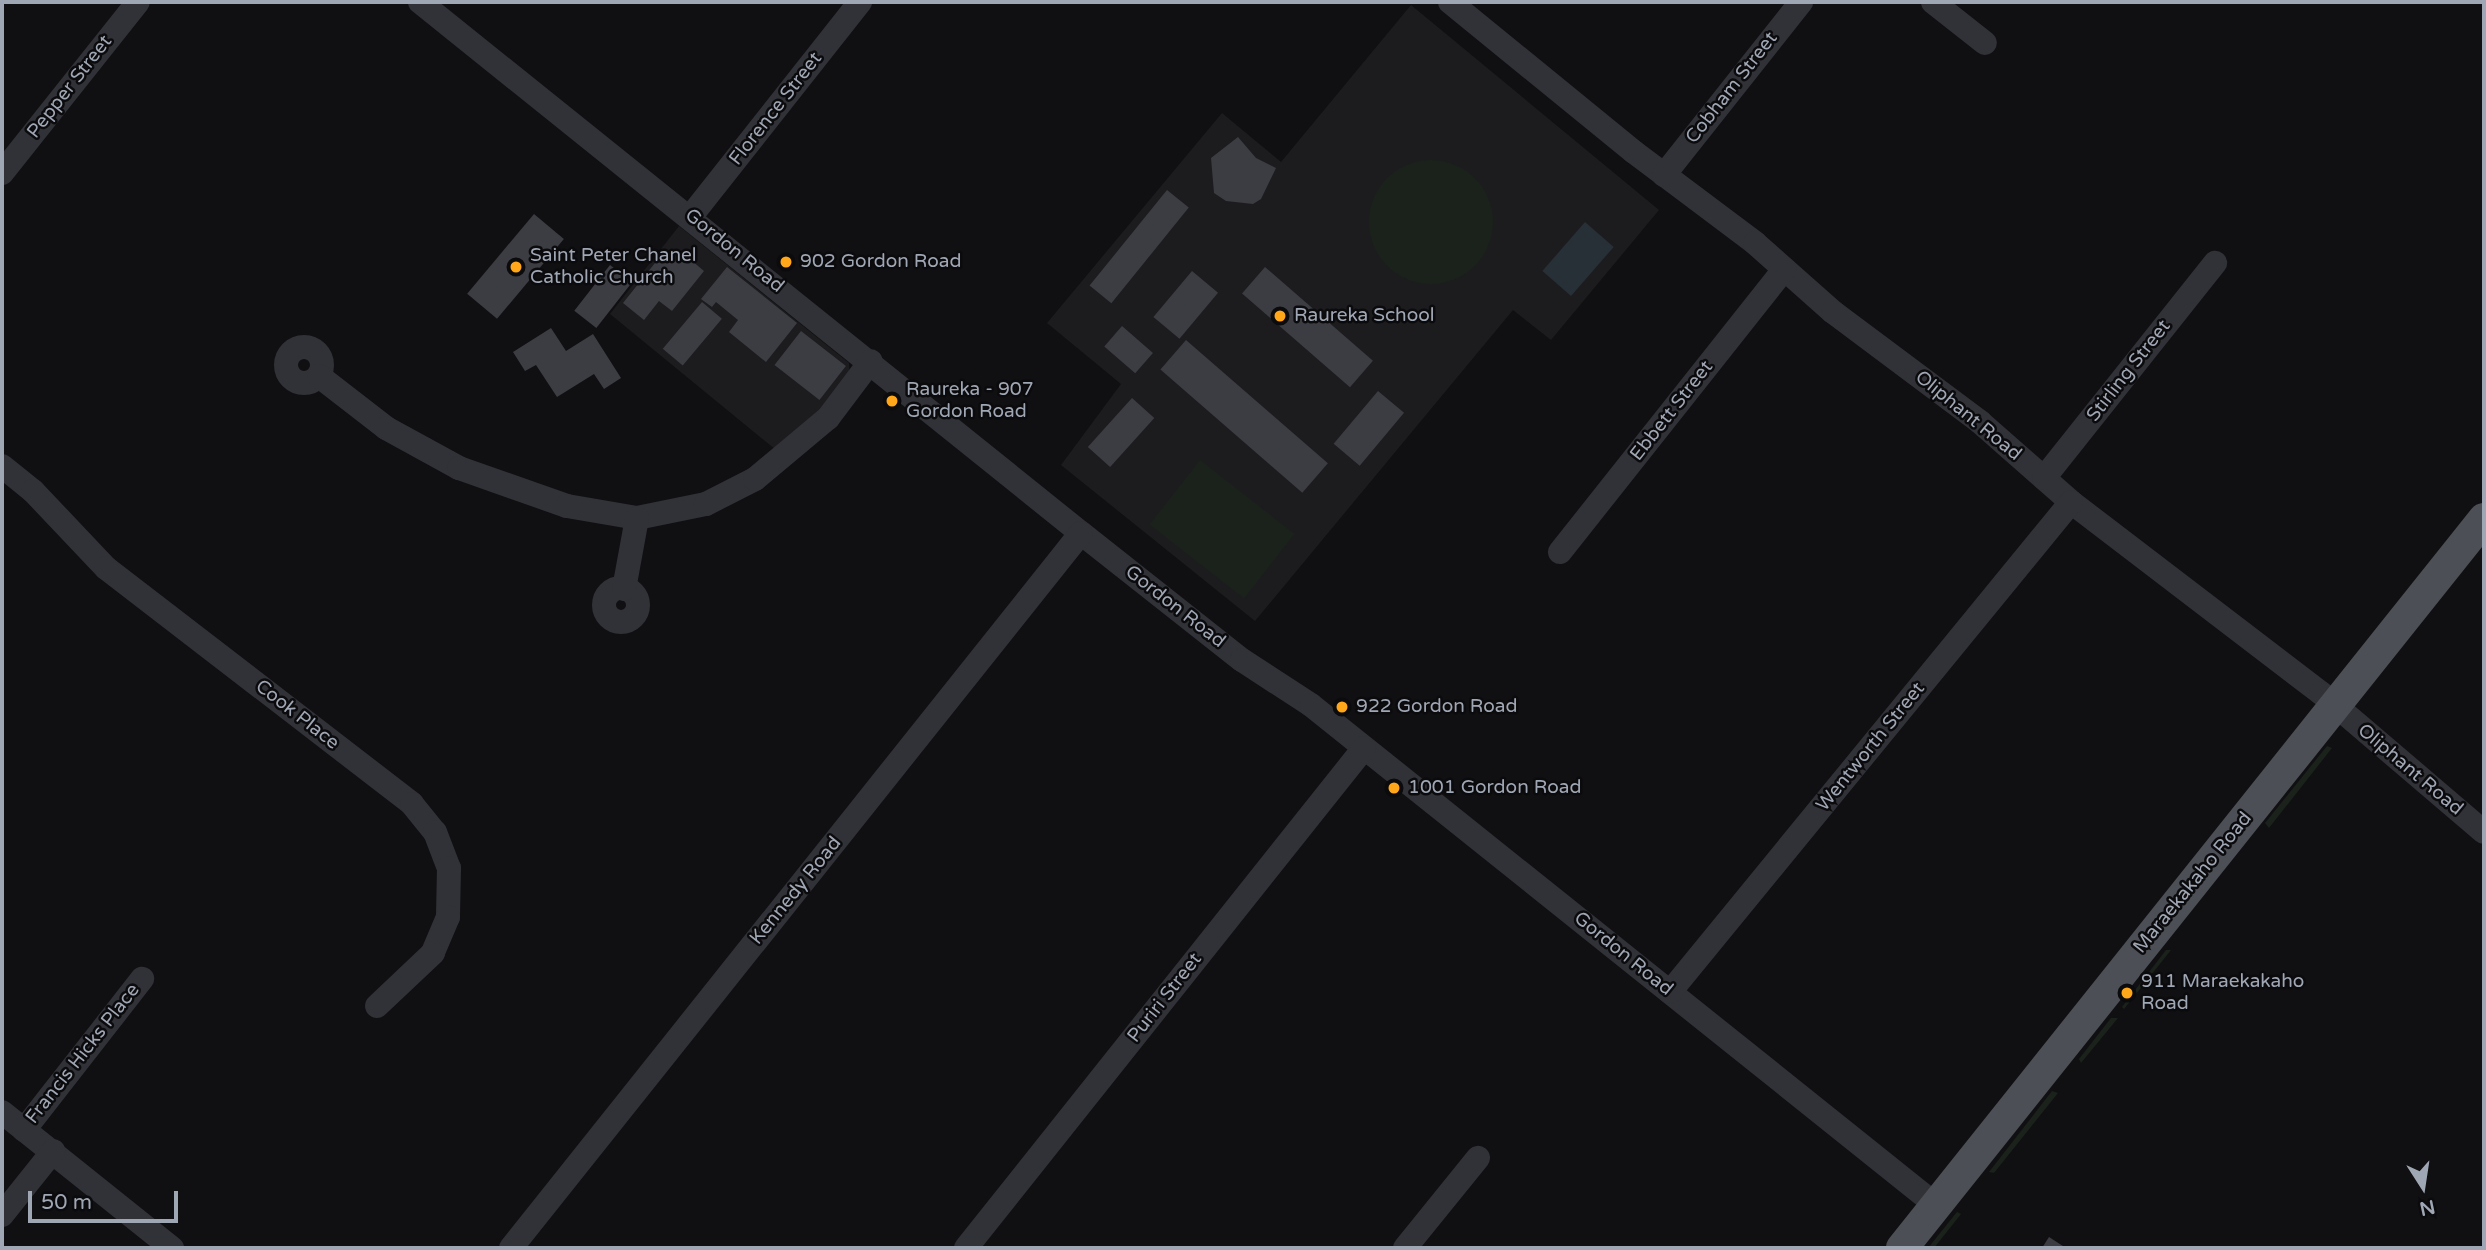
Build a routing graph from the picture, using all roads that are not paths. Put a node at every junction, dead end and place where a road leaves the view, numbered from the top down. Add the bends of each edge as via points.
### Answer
1 (138, 2) edge
2 (420, 2) edge
3 (860, 2) edge
4 (1450, 2) edge
5 (1801, 2) edge
6 (1933, 2) edge
7 (1985, 43) dead end
8 (2, 173) edge
9 (1664, 175) junction
10 (691, 216) junction
11 (2215, 263) dead end
12 (1784, 269) junction
13 (872, 361) junction
14 (319, 376) dead end
15 (2, 467) edge
16 (2044, 478) junction
17 (2071, 502) junction
18 (637, 518) junction
19 (2484, 519) edge
20 (1081, 533) junction
21 (1560, 552) dead end
22 (624, 589) dead end
23 (2333, 706) junction
24 (1364, 748) junction
25 (2484, 832) edge
26 (142, 979) dead end
27 (1670, 992) junction
28 (377, 1006) dead end
29 (2, 1112) edge
30 (24, 1130) junction
31 (53, 1151) junction
32 (1478, 1158) dead end
33 (1936, 1205) junction
34 (2, 1215) edge
35 (173, 1248) edge
36 (511, 1248) edge
37 (966, 1248) edge
38 (1405, 1248) edge
39 (1902, 1248) edge

1 - 8 street, Pepper Street
2 - 10 street, Gordon Road
3 - 10 street, Florence Street
4 - 9 street, Oliphant Road
5 - 9 street, Cobham Street
6 - 7 street
9 - 12 street, Oliphant Road
10 - 13 street, Gordon Road
11 - 16 street, Stirling Street
12 - 16 street, Oliphant Road via 1833,312 1980,422
12 - 21 street, Ebbett Street
13 - 18 street via 820,426 755,479 706,504
13 - 20 street, Gordon Road
14 - 18 street via 386,428 459,468 567,506
15 - 28 street, Cook Place via 33,491 106,568 412,804 436,832 451,884 448,917 433,953
16 - 17 street, Oliphant Road
17 - 23 street, Oliphant Road via 2194,592
17 - 27 street, Wentworth Street
18 - 22 street
19 - 23 main road, Maraekakaho Road
20 - 24 street, Gordon Road
20 - 36 street, Kennedy Road
23 - 25 street, Oliphant Road
23 - 33 main road, Maraekakaho Road
24 - 27 street, Gordon Road
24 - 37 street, Puriri Street
26 - 30 street, Francis Hicks Place
27 - 33 street, Gordon Road
29 - 30 street
30 - 31 street
31 - 34 street
31 - 35 street
32 - 38 street
33 - 39 main road, Maraekakaho Road

